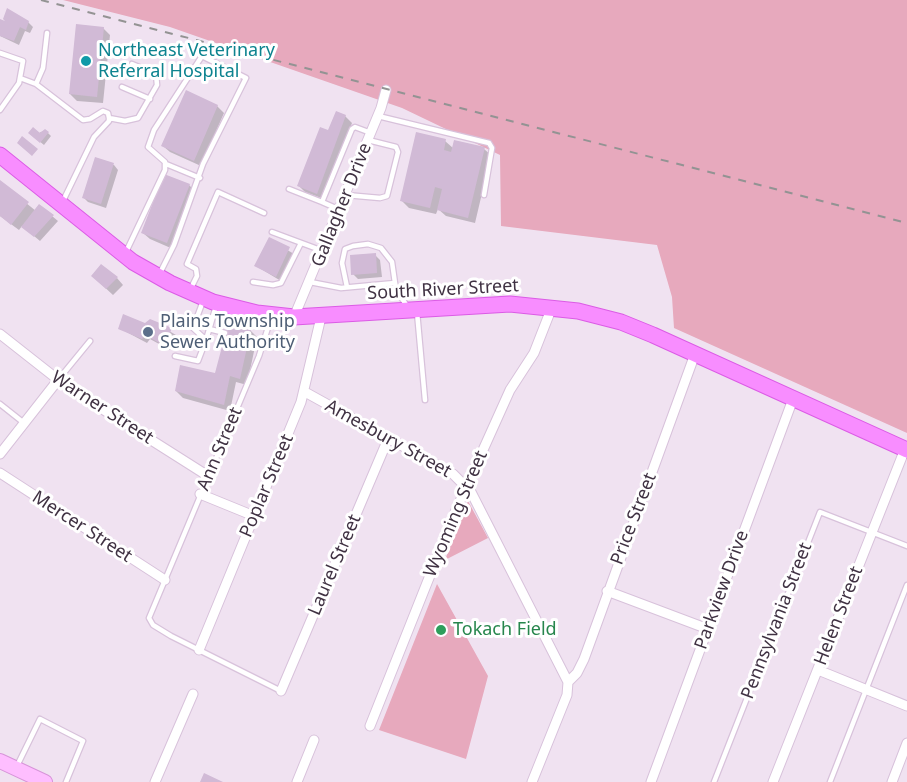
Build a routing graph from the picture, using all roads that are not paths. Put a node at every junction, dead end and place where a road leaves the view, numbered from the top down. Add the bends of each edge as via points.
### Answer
1 (47, 33) dead end
2 (0, 52) edge
3 (132, 64) dead end
4 (20, 78) junction
5 (36, 84) junction
6 (122, 87) dead end
7 (386, 90) dead end
8 (150, 99) junction
9 (0, 110) edge
10 (378, 116) junction
11 (109, 118) junction
12 (370, 136) junction
13 (0, 155) edge
14 (166, 167) junction
15 (200, 178) junction
16 (289, 189) dead end
17 (346, 195) junction
18 (484, 195) dead end
19 (322, 202) junction
20 (61, 206) junction
21 (340, 210) junction
22 (264, 213) dead end
23 (272, 232) dead end
24 (301, 243) junction
25 (323, 251) junction
26 (124, 256) junction
27 (158, 278) junction
28 (253, 282) dead end
29 (310, 282) junction
30 (395, 283) junction
31 (347, 287) junction
32 (204, 298) junction
33 (552, 307) junction
34 (413, 310) junction
35 (271, 316) junction
36 (294, 317) junction
37 (321, 317) junction
38 (209, 329) junction
39 (225, 333) dead end
40 (0, 334) edge
41 (249, 339) dead end
42 (206, 340) junction
43 (90, 341) dead end
44 (264, 344) junction
45 (695, 354) junction
46 (175, 356) dead end
47 (58, 380) junction
48 (305, 392) junction
49 (793, 399) junction
50 (425, 400) dead end
51 (0, 405) edge
52 (24, 424) junction
53 (388, 439) junction
54 (906, 450) edge
55 (0, 454) edge
56 (0, 473) edge
57 (208, 476) junction
58 (467, 487) junction
59 (200, 494) junction
60 (254, 516) junction
61 (871, 532) junction
62 (907, 546) edge
63 (165, 580) junction
64 (907, 585) edge
65 (607, 591) junction
66 (708, 629) junction
67 (199, 650) junction
68 (818, 670) junction
69 (568, 682) junction
70 (867, 690) junction
71 (281, 691) joint
72 (193, 694) dead end
73 (907, 706) edge
74 (370, 726) dead end
75 (314, 740) dead end
76 (907, 743) edge
77 (0, 761) edge
78 (16, 769) junction
79 (45, 782) edge
80 (66, 782) edge
81 (155, 782) edge
82 (297, 782) edge
83 (532, 782) edge
84 (651, 782) edge
85 (714, 782) edge
86 (773, 782) edge
87 (830, 782) edge
88 (892, 782) edge

1 - 5 lane via 43,68
2 - 4 lane via 23,61
3 - 8 lane via 156,74 159,80
4 - 5 lane
4 - 9 lane
5 - 11 lane via 83,120 103,111
6 - 8 lane
7 - 10 street, Gallagher Drive
8 - 11 lane via 134,120
10 - 12 street, Gallagher Drive
10 - 18 lane via 489,143 492,148
11 - 20 lane via 94,137
12 - 17 street, Gallagher Drive
12 - 17 lane via 396,147 398,152 387,196
12 - 19 lane via 352,129
13 - 20 main road, South River Street
14 - 15 lane
14 - 15 lane via 148,147 154,130 202,56 246,78 203,164
14 - 26 lane
15 - 27 lane
16 - 19 lane
17 - 21 street, Gallagher Drive
19 - 21 lane
20 - 26 main road, South River Street
21 - 25 street, Gallagher Drive
22 - 32 lane via 218,192 187,264 196,269
23 - 24 lane
24 - 25 lane
24 - 28 lane via 281,283
25 - 29 street, Gallagher Drive
26 - 27 main road, South River Street
27 - 32 main road, South River Street
29 - 31 lane
29 - 36 street, Gallagher Drive
30 - 31 lane
30 - 31 lane via 392,262 381,248 368,244 345,249 342,263
30 - 34 lane via 397,292
32 - 35 main road, South River Street
32 - 38 lane
32 - 42 lane via 193,328
33 - 34 main road, South River Street via 510,303
33 - 45 main road, South River Street via 621,322
33 - 58 street, Wyoming Street via 534,353 510,390
34 - 37 main road, South River Street
34 - 50 lane
35 - 36 main road, South River Street
35 - 44 lane, Ann Street
36 - 37 main road, South River Street
37 - 48 street, Poplar Street
38 - 39 lane
38 - 42 lane
40 - 47 street, Warner Street
41 - 44 lane
42 - 46 lane via 198,361
43 - 47 lane
44 - 57 lane, Ann Street
45 - 49 main road, South River Street
45 - 65 street, Price Street
47 - 52 street
47 - 57 street, Warner Street
48 - 53 street, Amesbury Street
48 - 60 street, Poplar Street
49 - 54 main road, South River Street
49 - 66 street, Parkview Drive
51 - 52 lane
52 - 55 street
53 - 58 street, Amesbury Street via 453,474
53 - 71 street, Laurel Street
54 - 61 street, Helen Street
56 - 63 street, Mercer Street
57 - 59 lane, Ann Street
58 - 69 street, Amesbury Street
58 - 74 street, Wyoming Street
59 - 60 street
59 - 63 lane, Ann Street
60 - 67 street, Poplar Street
61 - 62 lane
61 - 68 street, Helen Street
61 - 85 lane, Pennsylvania Street via 820,512
63 - 67 lane, Ann Street via 150,612 150,621
64 - 70 lane
65 - 66 street
65 - 69 street, Price Street via 584,659
66 - 84 street, Parkview Drive
67 - 71 lane
68 - 70 street
68 - 86 street, Helen Street
69 - 83 street via 567,695
70 - 73 street
70 - 87 lane
72 - 81 street
75 - 82 street
76 - 88 street
77 - 78 main road
78 - 79 main road
78 - 80 lane via 40,719 83,741

